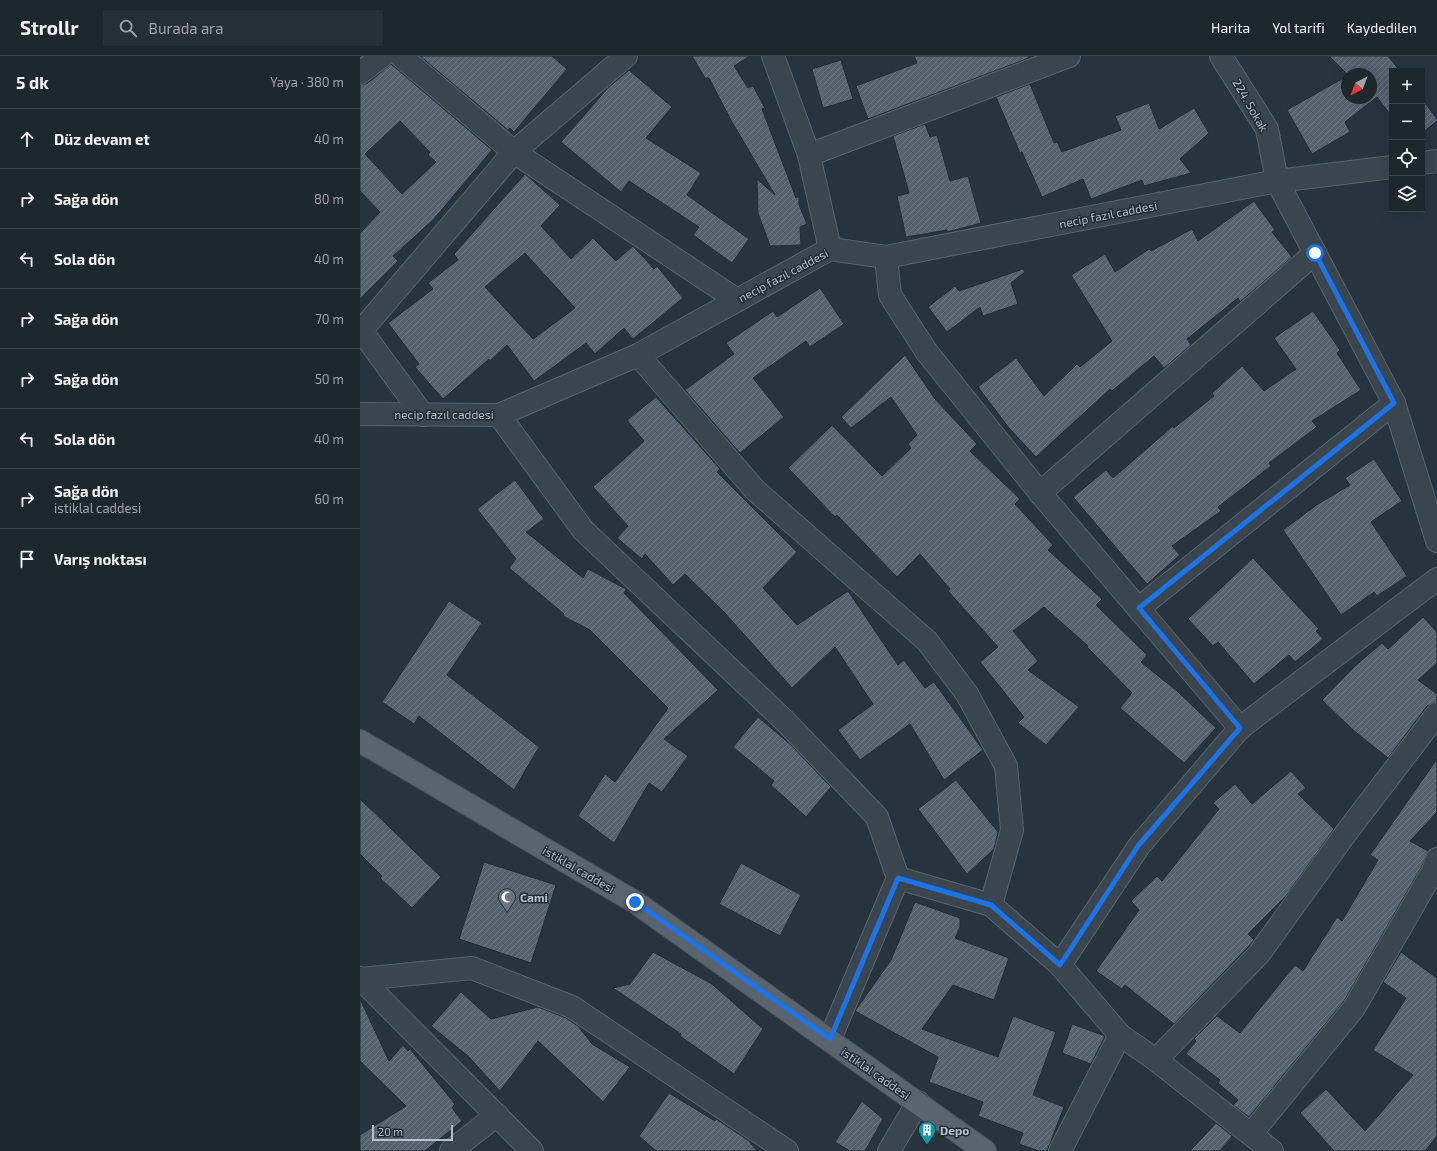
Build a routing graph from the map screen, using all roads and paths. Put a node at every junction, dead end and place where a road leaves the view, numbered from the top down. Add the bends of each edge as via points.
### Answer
1 (382, 56) edge
2 (401, 56) edge
3 (773, 56) edge
4 (1069, 56) edge
5 (1221, 56) edge
6 (614, 59) edge
7 (360, 74) edge
8 (514, 152) junction
9 (809, 156) junction
10 (1437, 161) edge
11 (1425, 163) edge
12 (1389, 167) edge
13 (1277, 181) junction
14 (830, 248) junction
15 (1315, 253) junction
16 (886, 257) junction
17 (737, 300) junction
18 (361, 330) edge
19 (638, 355) junction
20 (1394, 403) junction
21 (360, 414) edge
22 (423, 415) junction
23 (499, 415) junction
24 (1040, 492) junction
25 (1437, 541) edge
26 (1437, 578) edge
27 (1139, 608) junction
28 (1437, 714) edge
29 (1240, 728) junction
30 (360, 742) edge
31 (1437, 860) edge
32 (898, 878) junction
33 (991, 905) junction
34 (1060, 965) junction
35 (360, 979) edge
36 (1120, 1035) junction
37 (830, 1039) junction
38 (1156, 1060) junction
39 (918, 1102) junction
40 (497, 1115) junction
41 (1251, 1134) junction
42 (451, 1151) edge
43 (532, 1151) edge
44 (786, 1151) edge
45 (890, 1151) edge
46 (985, 1151) edge
47 (1060, 1151) edge
48 (1272, 1151) edge

1 - 7 street
2 - 8 street
3 - 9 street
4 - 9 street
5 - 13 street, 224. Sokak via 1267,129
6 - 8 street
8 - 17 street
8 - 18 street
9 - 14 street
10 - 11 street
12 - 13 street, necip fazıl caddesi
13 - 15 street, 224. Sokak
13 - 16 street, necip fazıl caddesi
14 - 16 street, necip fazıl caddesi
14 - 17 street, necip fazıl caddesi
15 - 20 street, 224. Sokak
15 - 24 street
16 - 24 street via 890,295 926,351
17 - 19 street, necip fazıl caddesi
18 - 22 street
19 - 23 street, necip fazıl caddesi
19 - 33 street via 755,490 927,641 966,694 1006,766 1012,830
20 - 25 street, 224. Sokak
20 - 27 street
21 - 22 street, necip fazıl caddesi
22 - 23 street, necip fazıl caddesi
23 - 32 street via 583,530 786,722 877,817
24 - 27 street
26 - 29 street
27 - 29 street
28 - 38 street via 1346,833 1260,954
29 - 34 street via 1138,846
30 - 37 main road, istiklal caddesi via 635,902
31 - 41 street via 1354,1008
32 - 33 street
32 - 37 street
33 - 34 street
34 - 36 street
35 - 40 street
35 - 44 street via 472,968 572,1007
36 - 38 street
36 - 47 street
37 - 39 main road, istiklal caddesi
38 - 41 street
39 - 45 street
39 - 46 main road, istiklal caddesi
40 - 42 street
40 - 43 street
41 - 48 street

